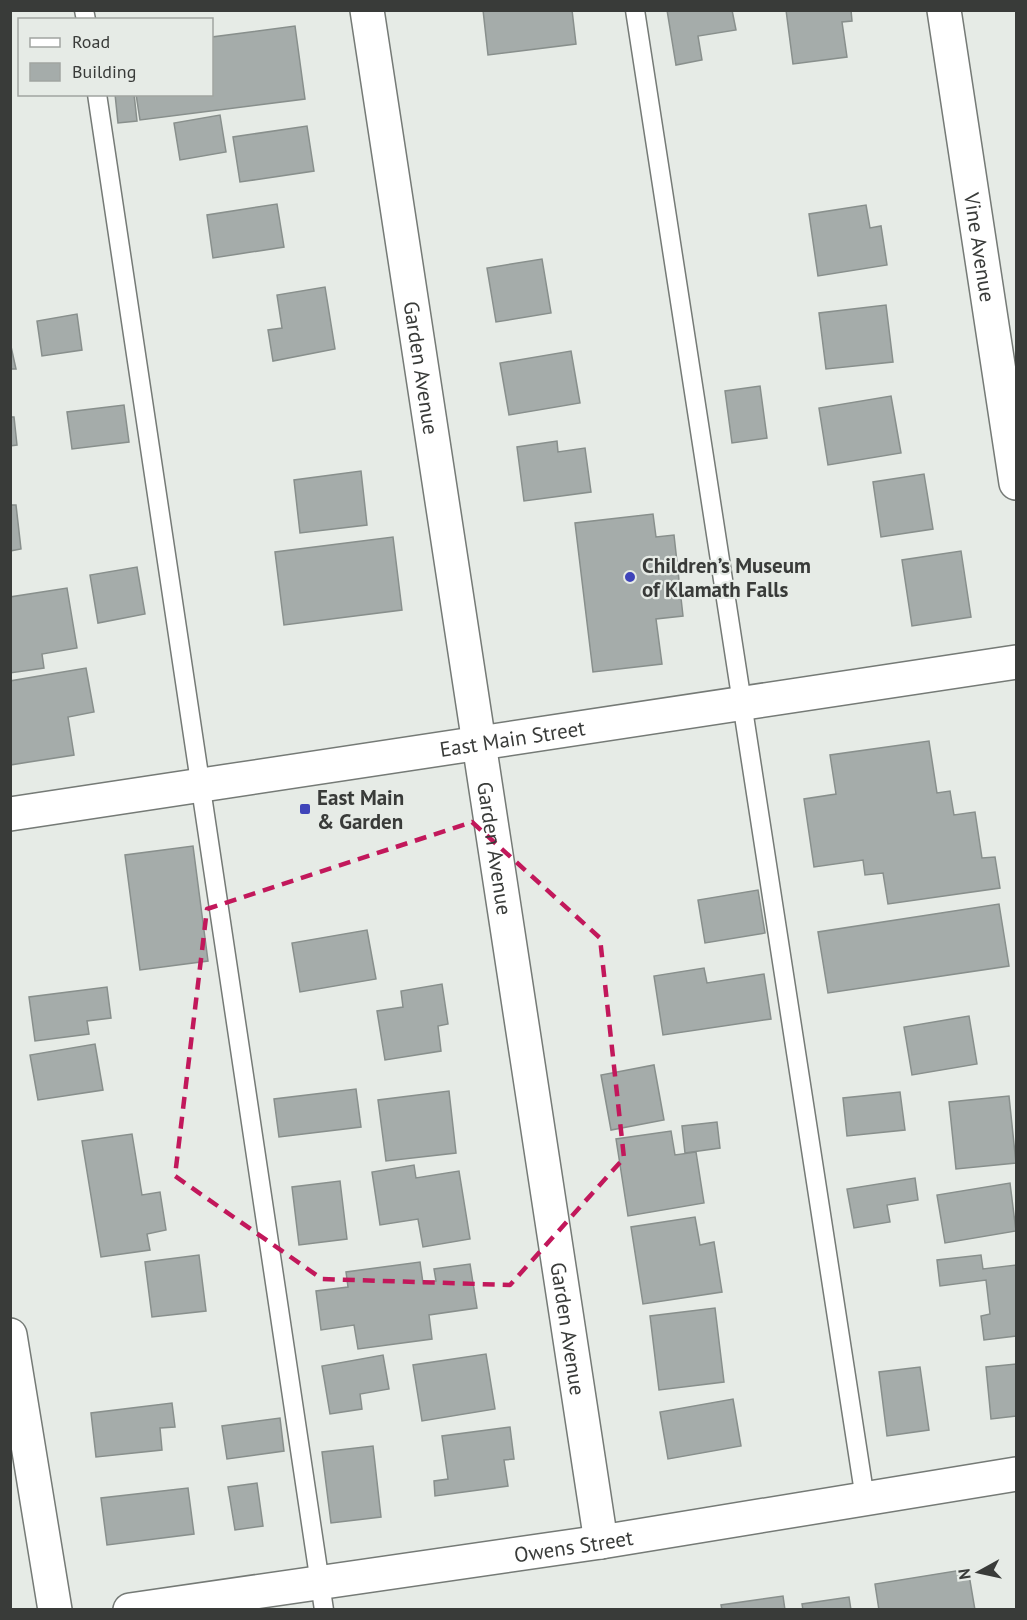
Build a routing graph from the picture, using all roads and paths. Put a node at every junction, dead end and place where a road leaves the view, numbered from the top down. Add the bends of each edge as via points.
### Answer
1 (368, 10) edge
2 (635, 10) edge
3 (944, 10) edge
4 (97, 96) edge
5 (1017, 483) edge
6 (1017, 662) edge
7 (742, 704) junction
8 (479, 745) junction
9 (201, 786) junction
10 (10, 814) edge
11 (10, 1335) edge
12 (1017, 1474) edge
13 (864, 1499) junction
14 (601, 1542) junction
15 (322, 1596) edge
16 (55, 1610) edge
17 (130, 1610) edge

1 - 8 street, Garden Avenue
2 - 7 lane
3 - 5 street, Vine Avenue
4 - 9 lane
6 - 7 street, East Main Street
7 - 8 street, East Main Street
7 - 13 lane
8 - 9 street, East Main Street
8 - 14 street, Garden Avenue
9 - 10 street, East Main Street
9 - 15 lane
11 - 16 street
12 - 13 street, Owens Street
13 - 14 street, Owens Street
14 - 15 street, Owens Street
15 - 17 street, Owens Street

